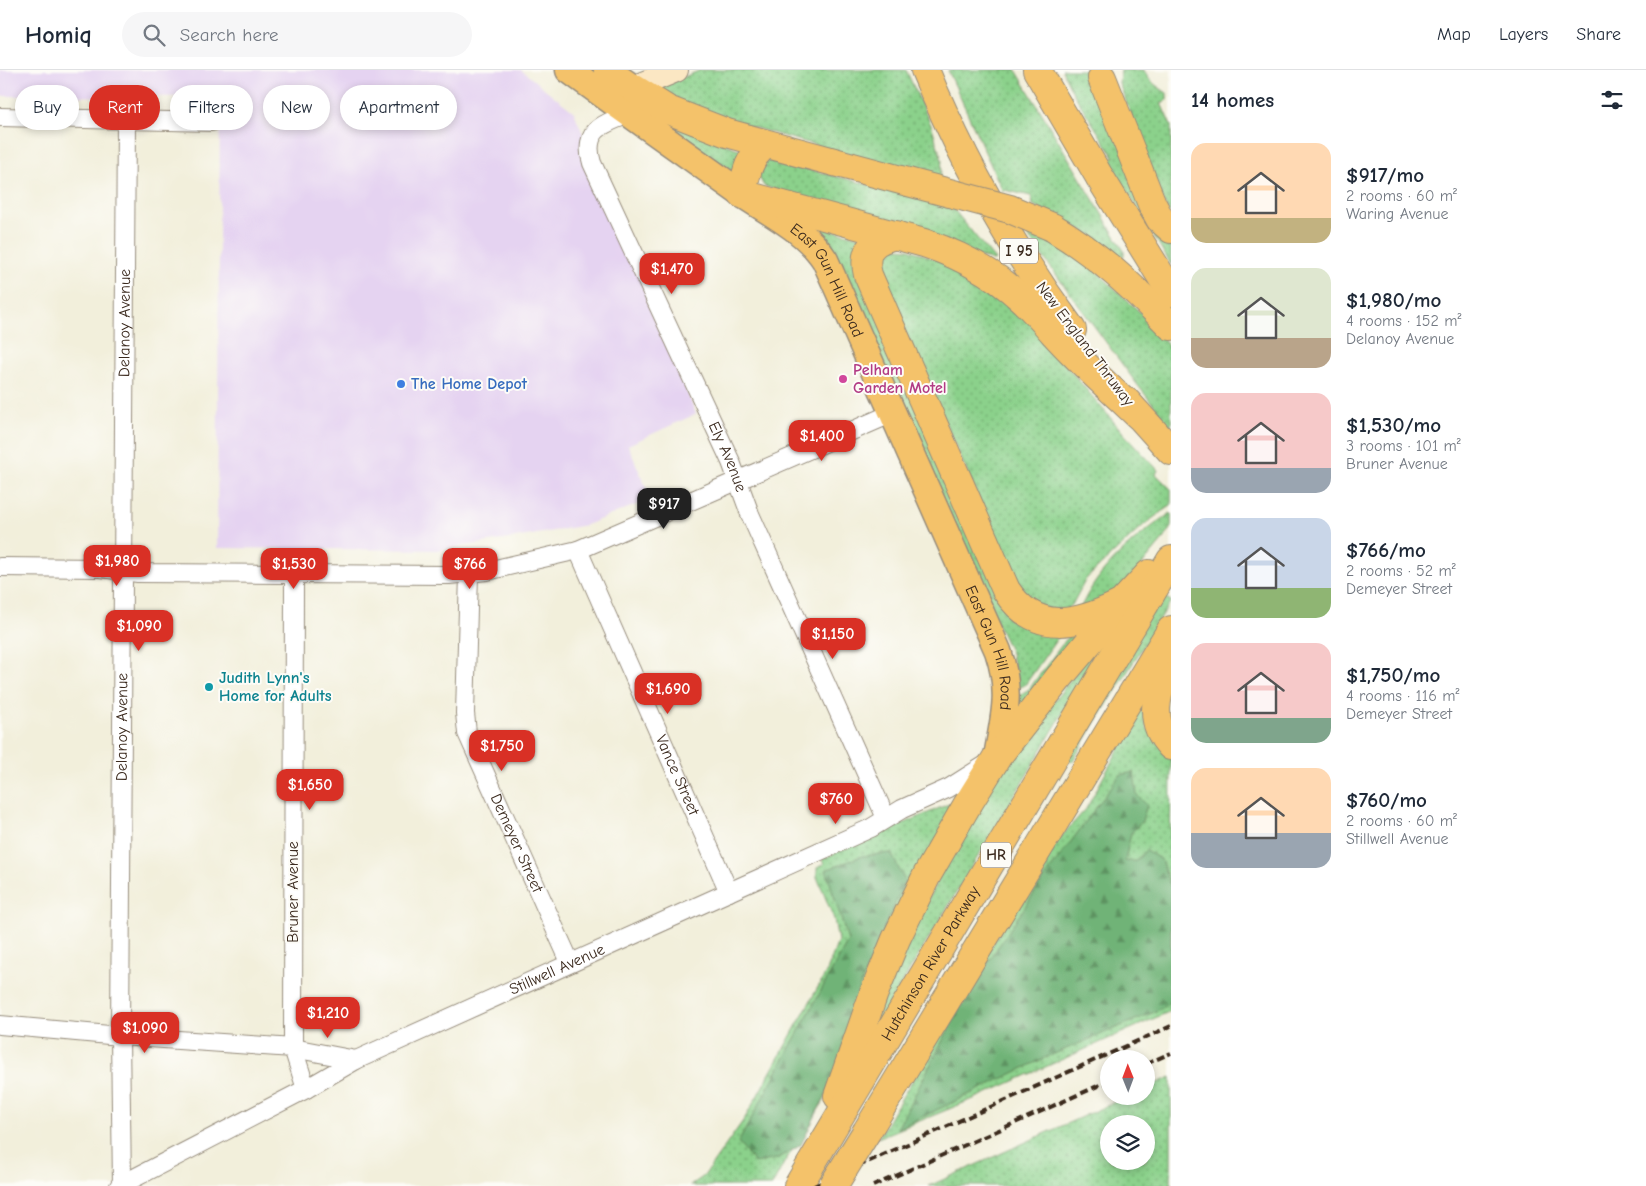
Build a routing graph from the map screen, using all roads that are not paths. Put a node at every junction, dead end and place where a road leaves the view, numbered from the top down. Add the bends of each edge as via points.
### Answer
1 (568, 70) edge
2 (607, 70) edge
3 (676, 70) edge
4 (925, 70) edge
5 (1037, 70) edge
6 (1101, 74) edge
7 (631, 101) junction
8 (0, 117) edge
9 (89, 119) edge
10 (126, 130) edge
11 (765, 144) junction
12 (742, 194) junction
13 (1171, 229) edge
14 (896, 235) junction
15 (1171, 292) edge
16 (1171, 326) edge
17 (893, 413) junction
18 (1138, 415) junction
19 (1171, 451) edge
20 (738, 481) junction
21 (578, 550) junction
22 (1171, 551) edge
23 (1171, 560) edge
24 (0, 567) edge
25 (123, 571) junction
26 (294, 574) junction
27 (469, 574) junction
28 (1122, 603) junction
29 (1171, 630) edge
30 (1171, 654) edge
31 (1171, 746) edge
32 (997, 758) junction
33 (886, 818) junction
34 (729, 892) junction
35 (570, 962) junction
36 (0, 1025) edge
37 (120, 1036) junction
38 (292, 1048) junction
39 (356, 1060) junction
40 (306, 1089) junction
41 (820, 1148) junction
42 (120, 1185) edge
43 (798, 1186) edge
44 (834, 1186) edge

1 - 7 main road, East Gun Hill Road
2 - 7 main road, East Gun Hill Road
3 - 7 main road
4 - 18 highway, New England Thruway / I 95 via 955,138 1007,232 1067,324
5 - 15 highway
6 - 13 highway via 1152,204 1160,219
7 - 11 highway via 668,110
7 - 12 main road, East Gun Hill Road
7 - 20 street, Ely Avenue via 595,131 590,140 590,157
8 - 9 street
10 - 25 street, Delanoy Avenue
11 - 12 highway via 750,162
11 - 16 highway, bridge via 1010,209 1052,227 1111,268
12 - 14 highway
12 - 17 main road, East Gun Hill Road via 799,232 820,253
14 - 18 highway via 952,253 994,276 1028,304
14 - 28 highway via 880,239 870,249 866,262 868,275 1006,590 1014,602 1030,614 1058,622 1085,619
17 - 20 street
17 - 32 main road, East Gun Hill Road via 1002,662 1007,696
18 - 19 highway, New England Thruway / I 95
20 - 21 street
20 - 33 street, Ely Avenue
21 - 27 street
21 - 34 street, Vance Street
22 - 28 highway
23 - 41 highway, Hutchinson River Parkway / HR
24 - 25 street
25 - 26 street
25 - 37 street, Delanoy Avenue
26 - 27 street
26 - 38 street, Bruner Avenue
27 - 35 street, Demeyer Street via 467,733
28 - 32 highway
29 - 44 highway, Hutchinson River Parkway / HR, bridge
30 - 31 highway via 1156,704 1159,726
32 - 33 street, Stillwell Avenue via 949,788
32 - 41 highway via 927,876 896,939 871,1000
33 - 34 street, Stillwell Avenue via 871,828
34 - 35 street, Stillwell Avenue
35 - 39 street, Stillwell Avenue
36 - 37 street
37 - 38 street
37 - 42 street, Delanoy Avenue
38 - 39 street
38 - 40 street, Bruner Avenue
39 - 40 street, Stillwell Avenue
40 - 42 street, Stillwell Avenue
41 - 43 highway, Hutchinson River Parkway / HR

